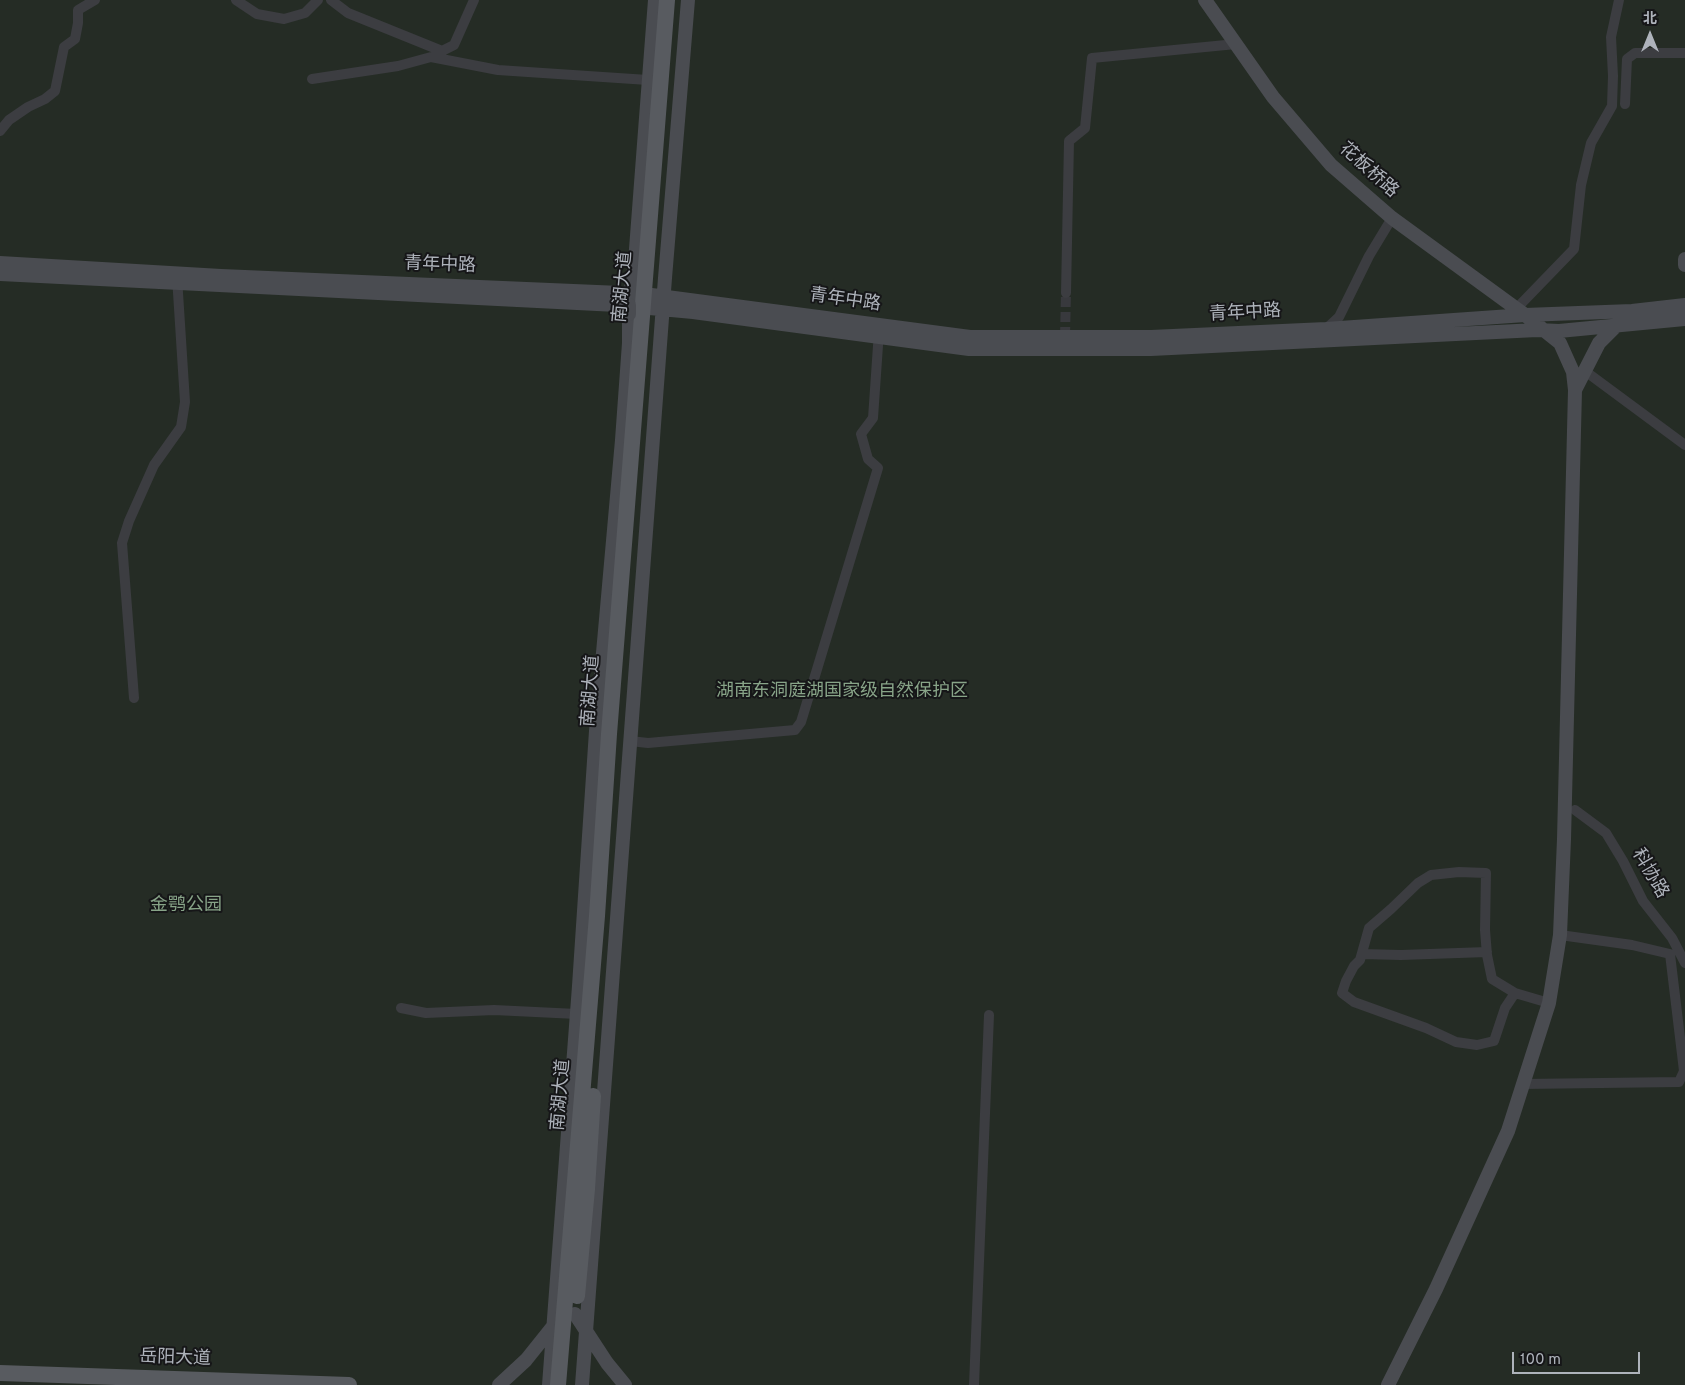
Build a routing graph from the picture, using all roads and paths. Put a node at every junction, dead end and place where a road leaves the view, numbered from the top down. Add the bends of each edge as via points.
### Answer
1 (94, 0) edge
2 (236, 0) edge
3 (318, 0) edge
4 (331, 0) edge
5 (655, 0) edge
6 (667, 0) edge
7 (676, 0) edge
8 (688, 0) edge
9 (1205, 0) edge
10 (1619, 0) edge
11 (471, 1) edge
12 (1236, 44) junction
13 (1685, 53) edge
14 (312, 78) dead end
15 (648, 80) junction
16 (1625, 104) dead end
17 (0, 131) edge
18 (1392, 218) junction
19 (1685, 260) edge
20 (0, 263) edge
21 (1685, 265) edge
22 (0, 274) edge
23 (177, 278) junction
24 (1066, 293) tunnel mouth
25 (645, 302) junction
26 (1685, 305) edge
27 (1521, 312) junction
28 (1685, 319) edge
29 (1616, 327) junction
30 (1326, 329) junction
31 (879, 331) junction
32 (1546, 331) junction
33 (1585, 371) junction
34 (1575, 390) junction
35 (1685, 445) edge
36 (134, 698) dead end
37 (630, 741) junction
38 (1575, 810) dead end
39 (1560, 935) junction
40 (1486, 952) junction
41 (1362, 954) junction
42 (1685, 963) edge
43 (1515, 993) junction
44 (1549, 1003) junction
45 (401, 1008) dead end
46 (577, 1014) junction
47 (988, 1014) dead end
48 (1523, 1084) junction
49 (570, 1312) junction
50 (553, 1325) junction
51 (586, 1333) junction
52 (0, 1373) edge
53 (349, 1385) edge
54 (499, 1385) edge
55 (549, 1385) edge
56 (558, 1385) edge
57 (568, 1385) edge
58 (582, 1385) edge
59 (625, 1385) edge
60 (974, 1385) edge
61 (1388, 1385) edge

1 - 17 street via 78,10 75,39 64,47 54,91 9,120
2 - 3 street via 257,14 284,19 305,13
4 - 11 street via 348,13 442,51 454,45
5 - 15 main road
6 - 25 main road, 南湖大道
7 - 25 main road, 南湖大道
8 - 25 main road
9 - 12 main road, 花板桥路
10 - 27 street via 1611,37 1612,106 1591,143 1581,184 1574,248
12 - 18 main road, 花板桥路 via 1273,97 1331,165
12 - 24 street via 1092,58 1085,128 1069,141
13 - 16 street via 1635,53 1627,59
14 - 15 street via 398,66 431,57 498,70
15 - 25 main road via 635,262
18 - 27 main road, 花板桥路
18 - 30 street via 1369,256 1339,318
19 - 21 main road
20 - 23 main road, 青年中路
22 - 23 main road, 青年中路
23 - 25 main road, 青年中路
23 - 36 street via 186,402 182,427 154,465 128,521 122,543
25 - 31 main road, 青年中路
25 - 37 main road
25 - 46 main road via 629,343 596,731
25 - 49 main road, 南湖大道 via 609,734
26 - 27 main road, 青年中路 via 1632,311
27 - 30 main road, 青年中路
27 - 32 main road, 花板桥路
28 - 29 main road, 青年中路
29 - 32 main road, 青年中路
29 - 33 main road via 1599,343
30 - 31 main road, 青年中路 via 1151,337 970,337
31 - 32 main road, 青年中路 via 969,349 1151,349
31 - 37 street via 873,418 861,434 868,459 878,468 798,726 795,730 648,744
32 - 34 main road, 花板桥路 via 1560,343 1573,372
33 - 34 main road
33 - 35 street
34 - 39 main road
37 - 51 main road
38 - 42 street, 科协路 via 1606,833 1643,900 1672,938
39 - 44 main road
39 - 48 street via 1670,954 1684,1072 1679,1082
40 - 41 street
40 - 41 street via 1486,873 1459,872 1431,875 1418,883 1369,928
40 - 43 street via 1492,979
41 - 43 street via 1342,993 1354,1002 1456,1042 1477,1045 1494,1042 1505,1008
43 - 44 street
44 - 48 main road
45 - 46 street via 426,1013 494,1010
46 - 50 main road
47 - 60 street
48 - 61 main road via 1508,1131
49 - 50 main road
49 - 51 main road
49 - 56 main road, 南湖大道
49 - 57 main road, 南湖大道
50 - 54 main road via 526,1360
50 - 55 main road
51 - 58 main road
51 - 59 main road
52 - 53 main road, 岳阳大道

